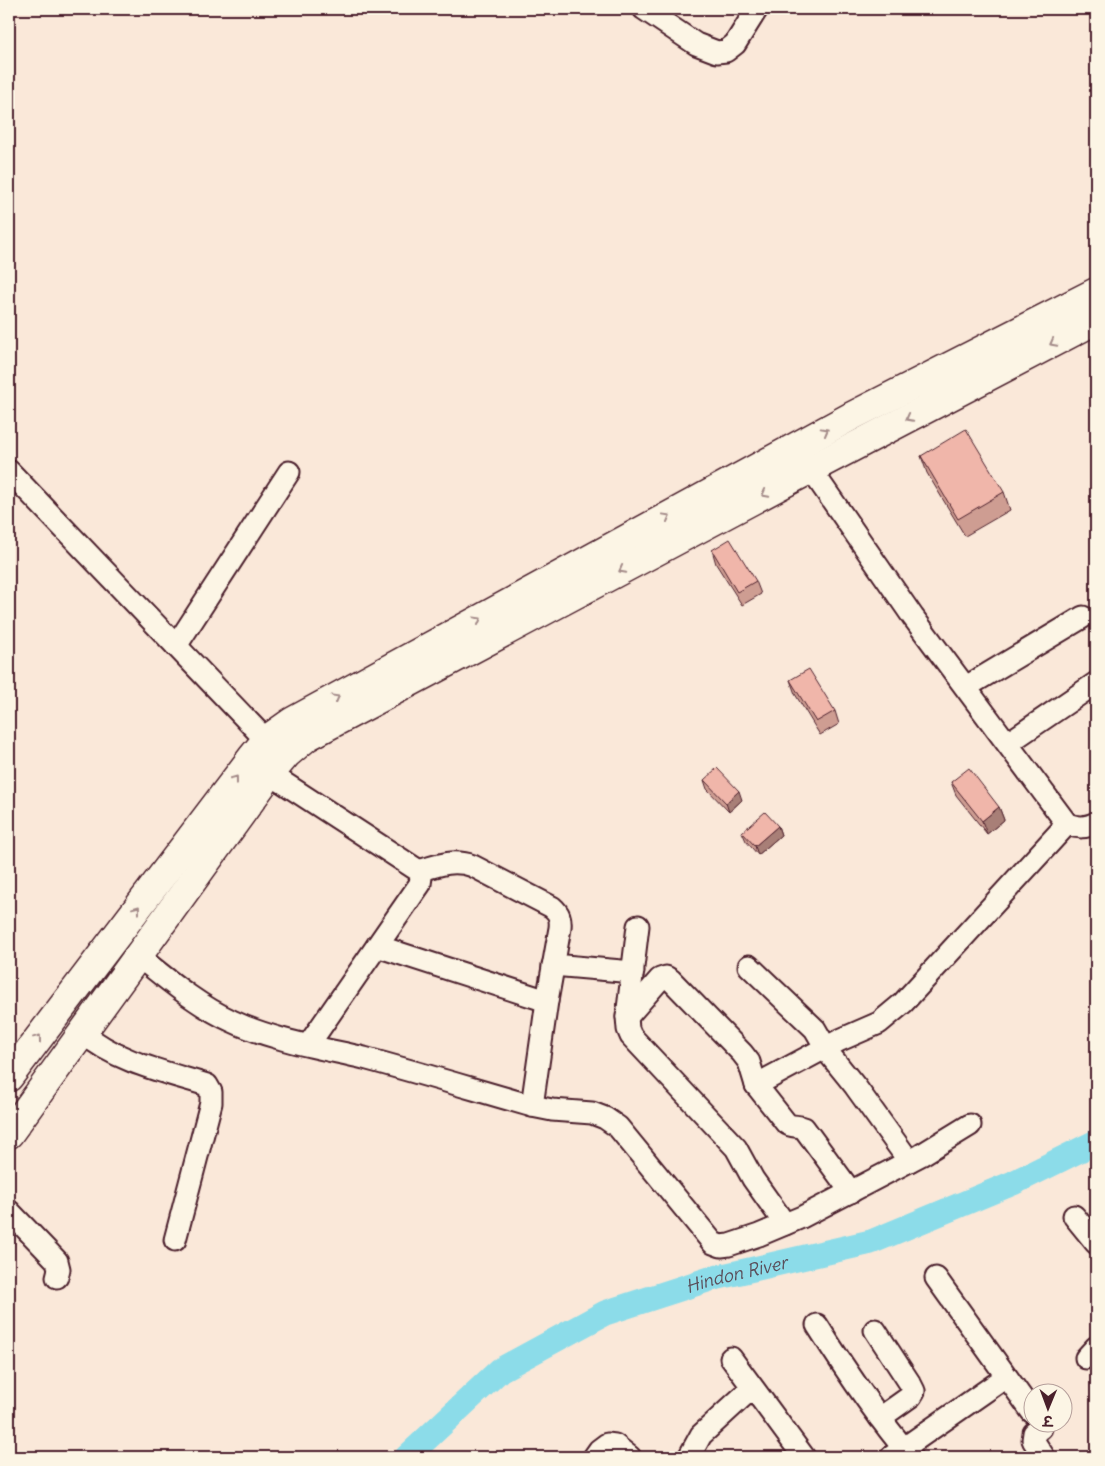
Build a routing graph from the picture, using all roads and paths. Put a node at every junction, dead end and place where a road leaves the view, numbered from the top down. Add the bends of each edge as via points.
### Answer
1 (644, 9) edge
2 (757, 9) edge
3 (1096, 292) edge
4 (1096, 320) edge
5 (796, 447) junction
6 (811, 469) junction
7 (9, 471) edge
8 (289, 472) dead end
9 (1082, 618) dead end
10 (176, 646) junction
11 (1096, 683) edge
12 (966, 687) junction
13 (266, 740) junction
14 (1008, 743) junction
15 (270, 774) junction
16 (1096, 823) edge
17 (1068, 824) junction
18 (419, 871) junction
19 (638, 926) dead end
20 (377, 946) junction
21 (138, 956) junction
22 (553, 965) junction
23 (748, 966) dead end
24 (633, 972) junction
25 (547, 1001) junction
26 (627, 1017) junction
27 (83, 1033) junction
28 (308, 1044) junction
29 (825, 1048) junction
30 (9, 1077) edge
31 (756, 1084) junction
32 (532, 1106) junction
33 (970, 1125) dead end
34 (9, 1134) edge
35 (909, 1161) junction
36 (851, 1192) junction
37 (9, 1211) edge
38 (1074, 1216) dead end
39 (785, 1224) junction
40 (175, 1240) dead end
41 (1096, 1243) edge
42 (57, 1277) dead end
43 (936, 1278) dead end
44 (817, 1325) dead end
45 (875, 1330) dead end
46 (731, 1358) dead end
47 (1006, 1377) junction
48 (752, 1388) junction
49 (1022, 1399) edge
50 (880, 1418) junction
51 (1034, 1434) edge
52 (902, 1455) edge
53 (594, 1457) edge
54 (630, 1457) edge
55 (689, 1457) edge
56 (804, 1457) edge
57 (1044, 1457) edge

1 - 2 street via 696,44 717,52 726,51 735,44
5 -> 3 highway
4 -> 6 highway
5 - 6 street
13 -> 5 highway via 293,721
6 - 12 street via 913,617
6 -> 15 highway via 307,737
7 - 10 street
8 - 10 street
9 - 12 street
10 - 13 street
11 - 14 street
12 - 14 street
30 -> 13 highway
14 - 17 street
15 - 18 street
15 - 21 highway
16 - 17 street via 1087,828
17 - 29 street via 903,1003 878,1023
18 - 20 street via 420,884
18 - 22 street via 463,862 552,907 561,920
19 - 24 street
20 - 25 street
20 - 28 street
21 - 27 highway
21 - 28 street via 190,997 233,1022
22 - 24 street
22 - 25 street
23 - 29 street via 816,1029
24 - 26 street
25 - 32 street
26 - 31 street via 660,979 666,977 742,1053 749,1062
26 - 39 street via 631,1036 736,1148
27 - 34 highway
27 - 40 street via 112,1053 207,1085 211,1092 211,1103
28 - 32 street
29 - 31 street
29 - 35 street
31 - 36 street via 789,1126 804,1128
32 - 39 street via 592,1113 618,1127 713,1243 729,1245
33 - 35 street
35 - 36 street
36 - 39 street
37 - 42 street via 57,1261
38 - 41 street
43 - 47 street
44 - 50 street
45 - 50 street via 914,1391
46 - 48 street
47 - 49 street
47 - 52 street
48 - 55 street via 701,1435
48 - 56 street
50 - 52 street
51 - 57 street via 1033,1440
53 - 54 street via 607,1444 615,1445

